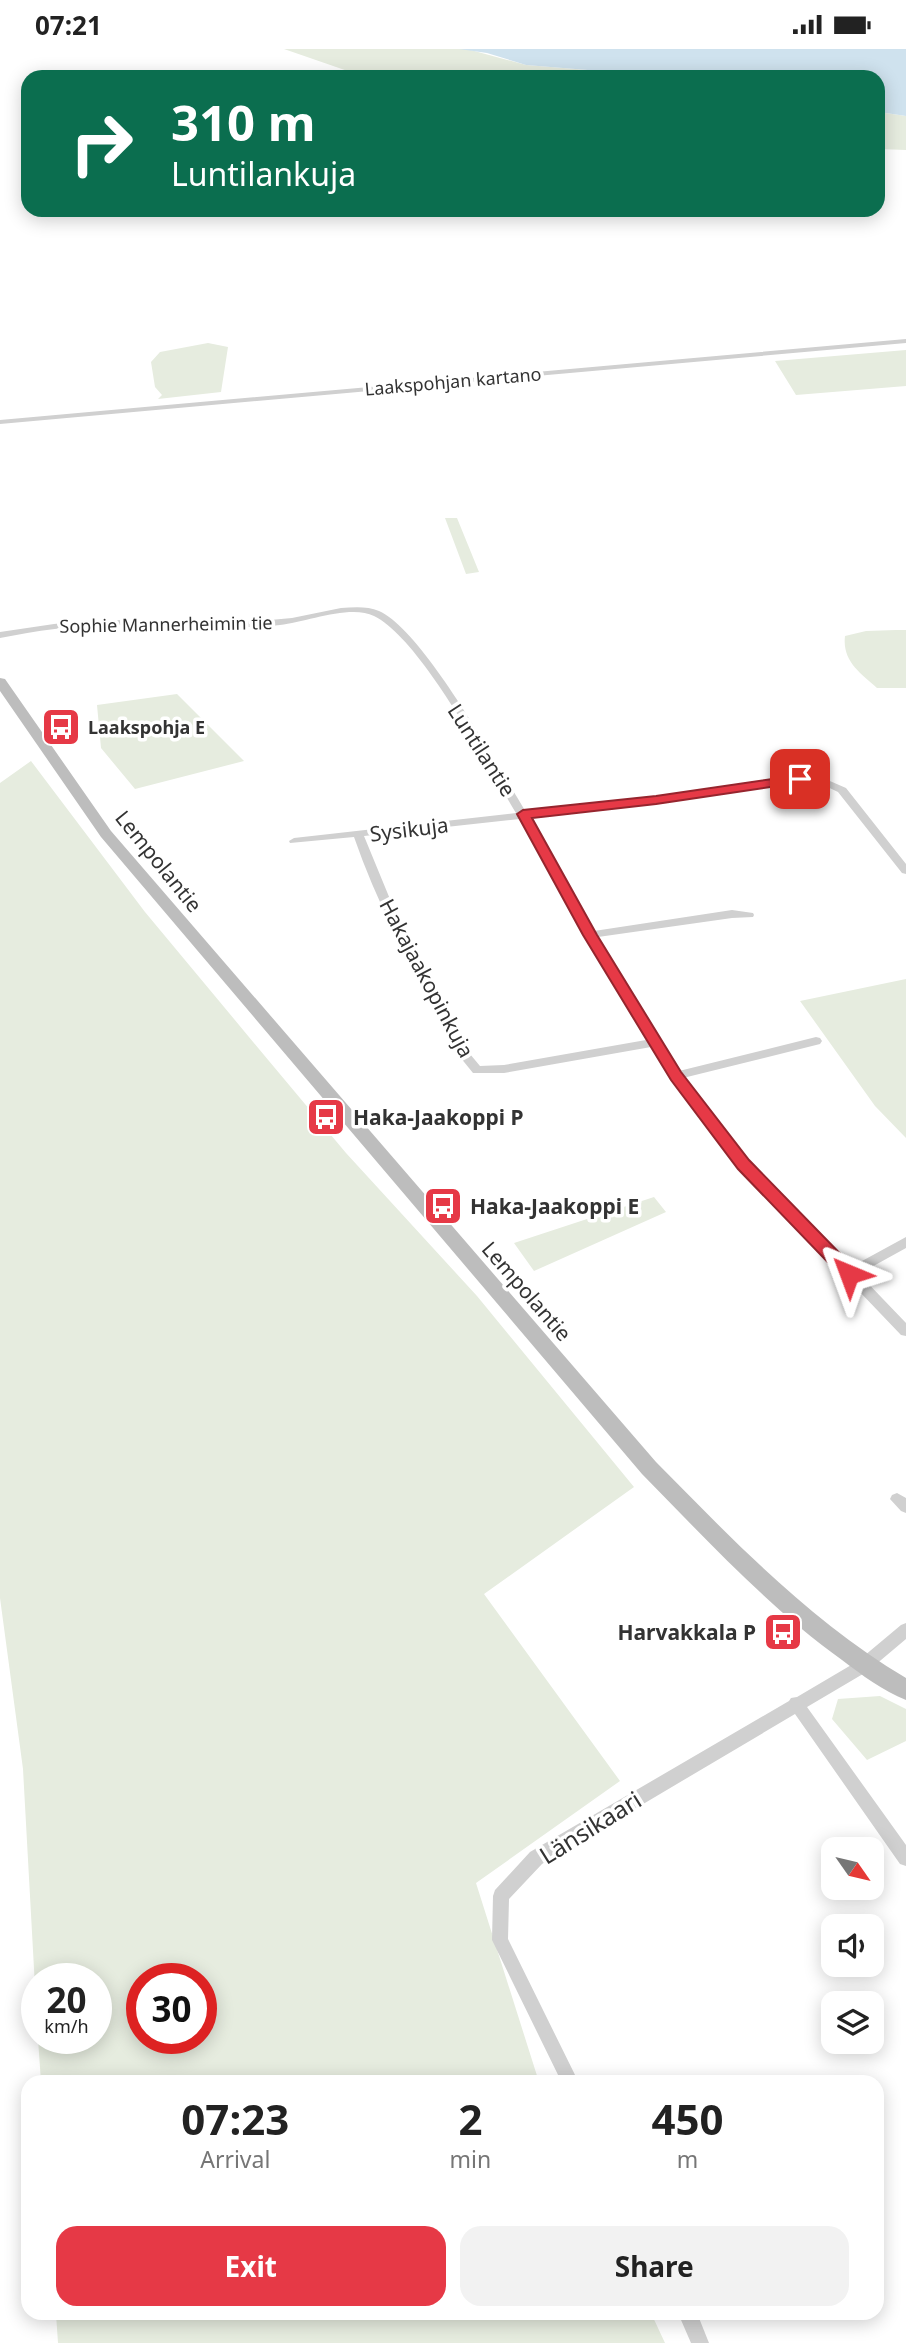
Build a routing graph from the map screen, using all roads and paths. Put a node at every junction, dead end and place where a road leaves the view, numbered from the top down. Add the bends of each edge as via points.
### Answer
1 (906, 341) edge
2 (0, 422) edge
3 (375, 612) joint
4 (0, 635) edge
5 (0, 682) edge
6 (523, 814) junction
7 (358, 835) junction
8 (294, 841) dead end
9 (906, 871) edge
10 (749, 915) dead end
11 (590, 935) junction
12 (816, 1041) dead end
13 (656, 1042) junction
14 (676, 1076) junction
15 (906, 1242) edge
16 (849, 1274) junction
17 (906, 1332) edge
18 (906, 1630) edge
19 (863, 1666) junction
20 (906, 1689) edge
21 (796, 1703) junction
22 (906, 1858) edge
23 (567, 2075) edge
24 (693, 2320) edge
25 (700, 2343) edge

1 - 2 street, Laakspohjan kartano
3 - 4 street, Sophie Mannerheimin tie via 212,626 56,625
3 - 6 street, Luntilantie via 425,659
5 - 19 street, Lempolantie via 106,834 649,1468 740,1559
6 - 7 street, Sysikuja
6 - 9 street, Sysikuja via 816,778 842,790
6 - 11 street, Luntilantie
7 - 8 street, Sysikuja
7 - 13 street, Hakajaakopinkuja via 406,946 477,1070
10 - 11 street
11 - 13 street, Luntilantie
12 - 14 street
13 - 14 street, Luntilantie
14 - 16 street, Luntilantie via 744,1165
15 - 16 street
16 - 17 street, Luntilantie
18 - 19 street, Länsikaari
19 - 20 street, Lempolantie
19 - 21 street, Länsikaari
21 - 22 street
21 - 23 street, Länsikaari via 536,1858 501,1896 500,1940
24 - 25 street

